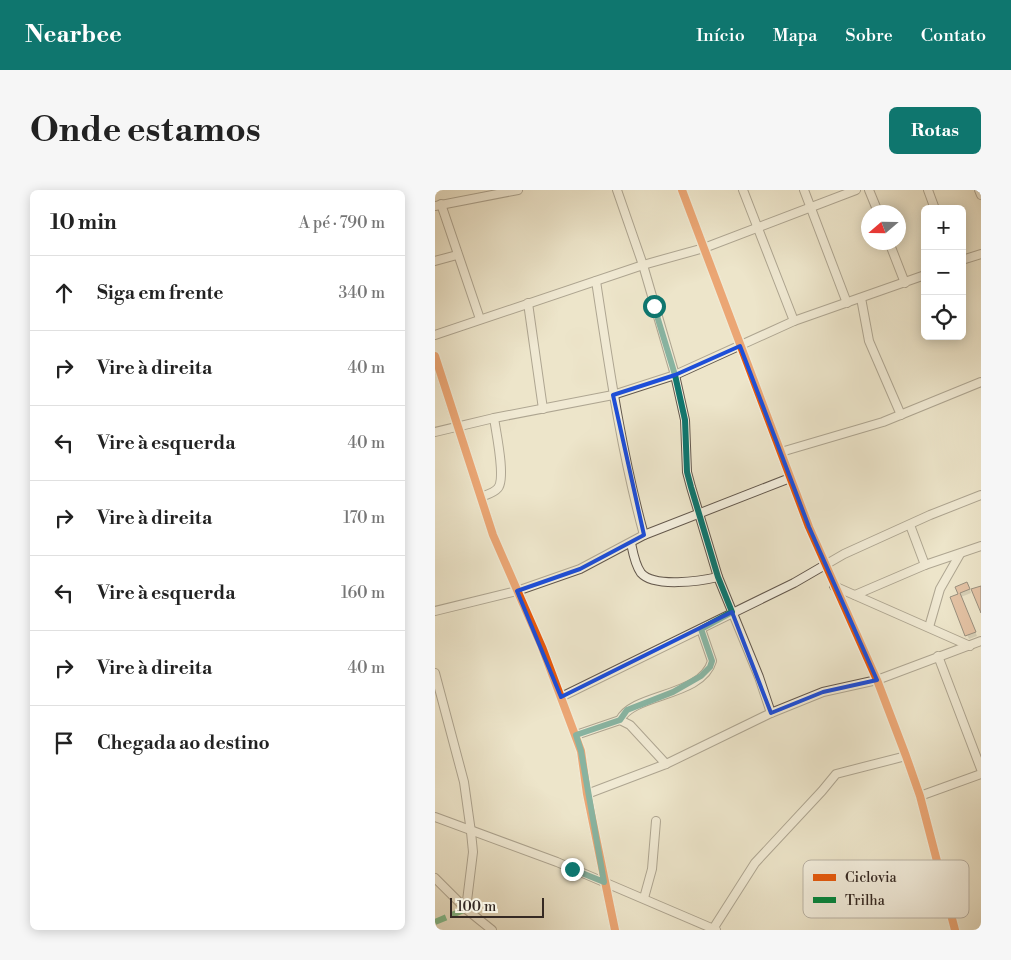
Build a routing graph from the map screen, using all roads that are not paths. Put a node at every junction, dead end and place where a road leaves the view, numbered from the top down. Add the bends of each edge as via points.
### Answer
1 (518, 190) edge
2 (617, 190) edge
3 (682, 190) edge
4 (743, 190) edge
5 (804, 190) edge
6 (856, 190) edge
7 (869, 190) edge
8 (928, 190) edge
9 (979, 190) edge
10 (499, 191) edge
11 (981, 195) edge
12 (438, 205) edge
13 (875, 205) edge
14 (934, 205) edge
15 (810, 206) junction
16 (756, 227) junction
17 (704, 248) junction
18 (892, 250) edge
19 (981, 254) edge
20 (457, 255) junction
21 (966, 259) edge
22 (435, 262) edge
23 (643, 264) junction
24 (921, 277) edge
25 (596, 281) junction
26 (905, 283) junction
27 (861, 298) junction
28 (529, 303) junction
29 (847, 303) junction
30 (480, 319) junction
31 (794, 321) junction
32 (435, 335) edge
33 (740, 346) junction
34 (435, 356) edge
35 (675, 375) junction
36 (981, 382) edge
37 (613, 395) junction
38 (543, 409) junction
39 (901, 416) junction
40 (494, 418) junction
41 (457, 427) junction
42 (435, 432) edge
43 (781, 452) junction
44 (790, 478) junction
45 (981, 495) edge
46 (481, 497) junction
47 (699, 512) junction
48 (910, 525) junction
49 (644, 535) junction
50 (631, 543) junction
51 (981, 546) edge
52 (960, 554) junction
53 (826, 564) junction
54 (925, 565) junction
55 (718, 577) junction
56 (834, 586) junction
57 (517, 591) junction
58 (855, 595) junction
59 (435, 611) edge
60 (732, 612) junction
61 (929, 627) junction
62 (701, 629) junction
63 (981, 641) edge
64 (969, 646) junction
65 (938, 656) junction
66 (435, 673) edge
67 (877, 680) junction
68 (561, 697) junction
69 (771, 713) junction
70 (620, 720) junction
71 (576, 735) junction
72 (906, 756) junction
73 (666, 764) junction
74 (981, 769) edge
75 (981, 774) edge
76 (587, 794) junction
77 (920, 796) junction
78 (435, 817) edge
79 (656, 821) dead end
80 (471, 832) junction
81 (937, 860) edge
82 (435, 878) edge
83 (604, 882) junction
84 (644, 898) junction
85 (466, 909) junction
86 (714, 929) edge
87 (492, 930) edge
88 (615, 930) edge

1 - 10 street
2 - 23 street
3 - 17 street
4 - 16 street
5 - 15 street
6 - 15 street
7 - 13 street
8 - 14 street
9 - 11 street
10 - 12 street
12 - 20 street
15 - 16 street
15 - 29 street
16 - 17 street
16 - 31 street
17 - 23 street
17 - 33 street
18 - 26 street
19 - 21 street
20 - 22 street
20 - 30 street
23 - 25 street
23 - 35 street
24 - 26 street
25 - 28 street
25 - 37 street
26 - 27 street
27 - 29 street
27 - 39 street via 869,341
28 - 30 street
28 - 38 street
29 - 31 street
30 - 32 street
31 - 33 street
33 - 35 street
33 - 43 street
34 - 41 street
35 - 37 street
35 - 47 street via 685,420 687,472
36 - 39 street
37 - 38 street
37 - 49 street
38 - 40 street
39 - 43 street
40 - 41 street
40 - 46 street via 500,486
41 - 42 street
41 - 46 street
43 - 44 street
44 - 47 street
44 - 53 street
45 - 48 street
46 - 57 street
47 - 49 street
47 - 55 street
48 - 53 street
48 - 54 street
49 - 50 street
50 - 55 street via 637,566 649,578 680,582
50 - 57 street via 580,569
51 - 52 street
52 - 54 street
52 - 61 street via 940,589
53 - 56 street
53 - 60 street
54 - 58 street
55 - 60 street
56 - 58 street
56 - 67 street
57 - 59 street
57 - 68 street
58 - 61 street
60 - 62 street
60 - 69 street
61 - 64 street
62 - 68 street
62 - 70 street via 712,661 706,672 693,682 627,710
63 - 64 street
64 - 65 street
65 - 67 street
65 - 74 street
66 - 80 street via 464,782
67 - 69 street via 823,692
67 - 72 street
68 - 71 street
69 - 73 street
70 - 71 street
70 - 73 street via 630,726
71 - 76 street
72 - 77 street
72 - 86 street via 836,774 755,863
73 - 76 street
75 - 77 street
76 - 83 street
77 - 81 street
78 - 80 street
79 - 84 street via 652,869
80 - 83 street via 505,842
80 - 85 street via 473,852
82 - 85 street
83 - 84 street
83 - 88 street
84 - 86 street
85 - 87 street

